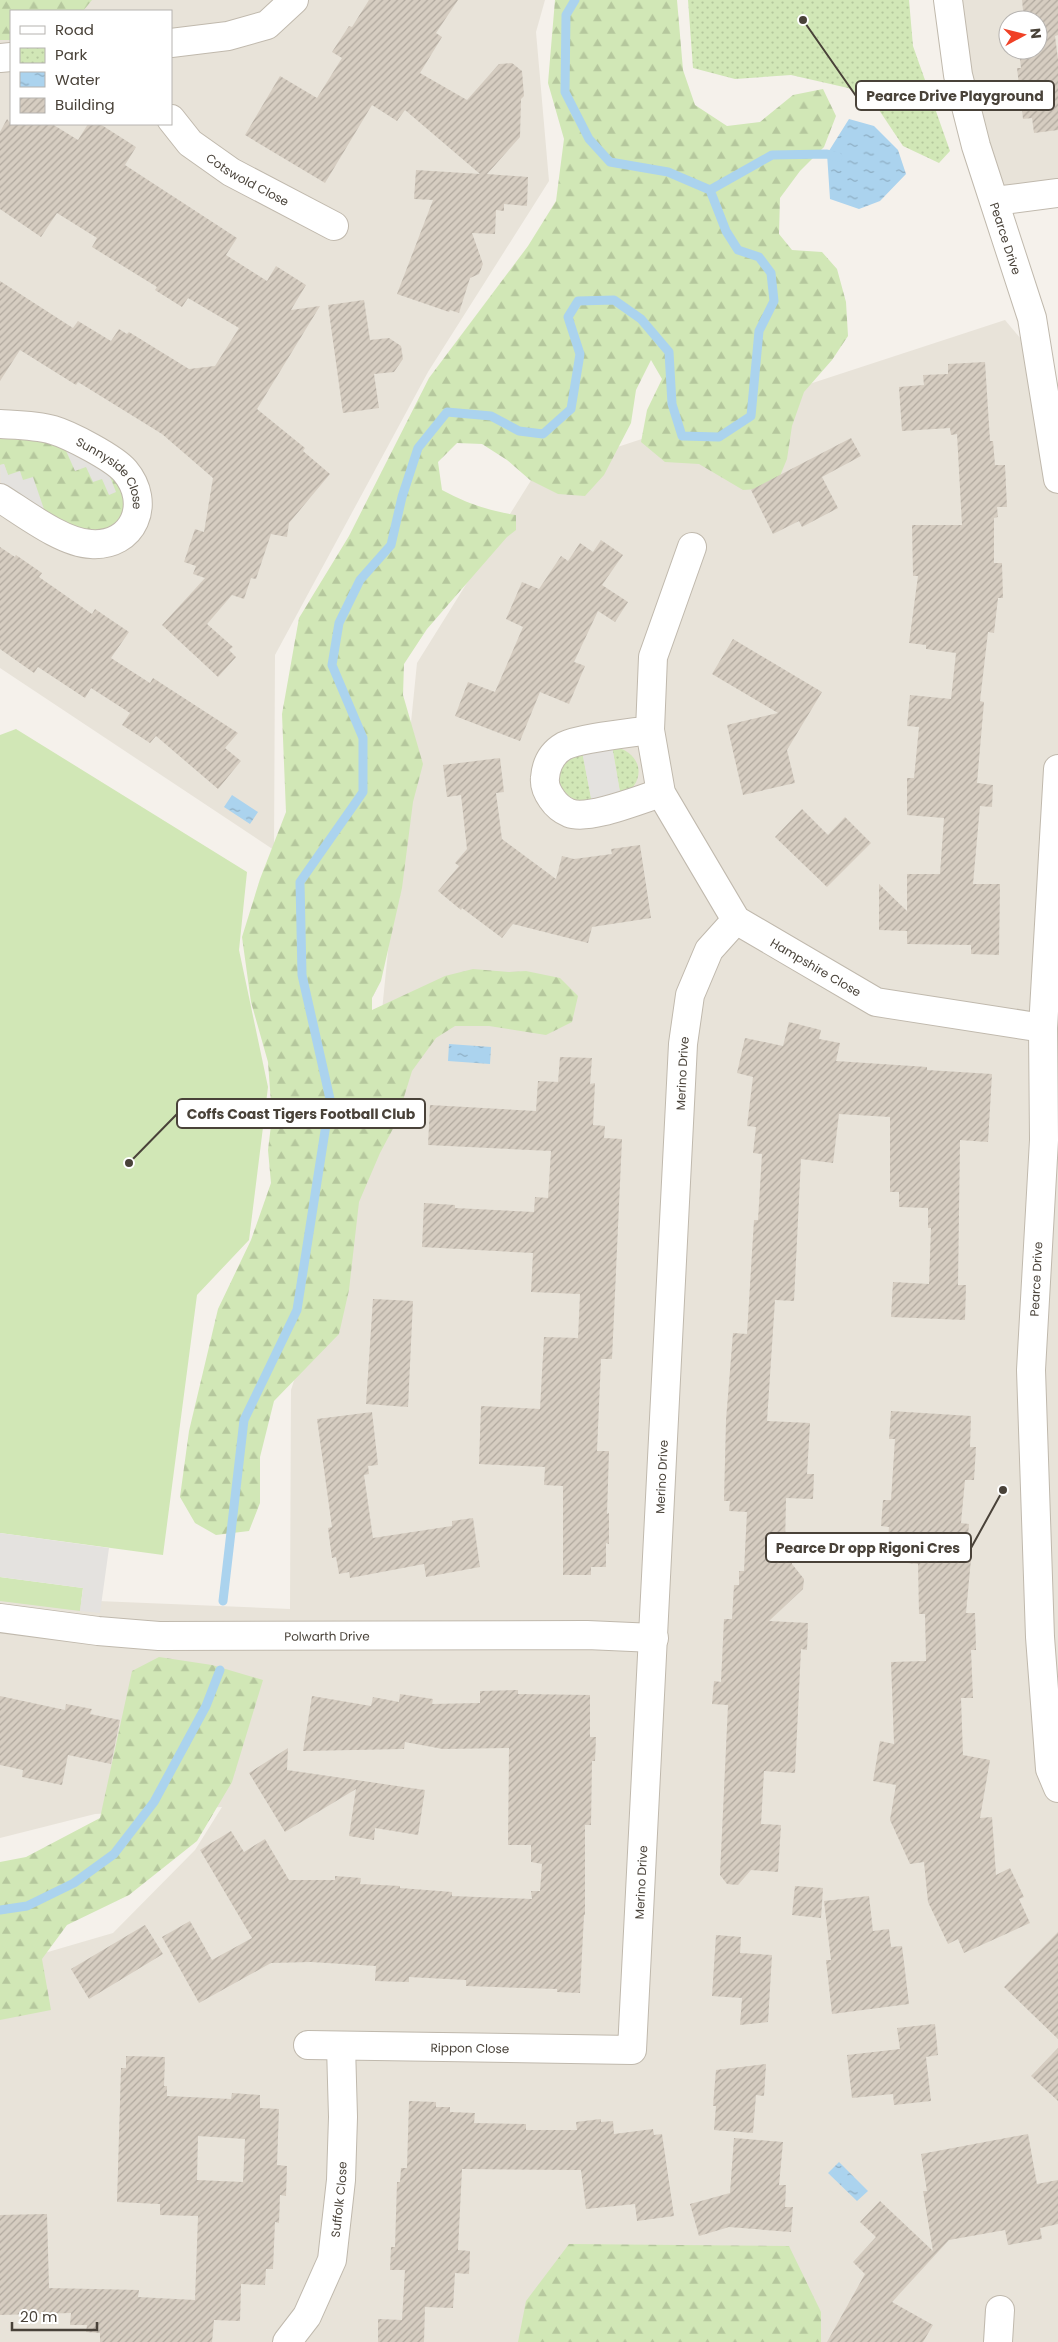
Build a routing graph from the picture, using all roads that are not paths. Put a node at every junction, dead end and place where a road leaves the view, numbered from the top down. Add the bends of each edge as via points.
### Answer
1 (294, 0) edge
2 (948, 0) edge
3 (172, 43) edge
4 (172, 120) edge
5 (1058, 193) edge
6 (995, 201) junction
7 (334, 226) dead end
8 (0, 424) edge
9 (1058, 479) edge
10 (0, 498) edge
11 (692, 548) dead end
12 (650, 730) junction
13 (1058, 769) edge
14 (662, 793) junction
15 (736, 920) junction
16 (1043, 1028) junction
17 (1051, 1140) edge
18 (0, 1618) edge
19 (1049, 1637) edge
20 (654, 1638) junction
21 (1058, 1788) edge
22 (308, 2045) dead end
23 (342, 2046) junction
24 (632, 2050) joint
25 (1000, 2310) dead end
26 (287, 2342) edge
27 (998, 2342) edge

1 - 3 street via 267,25 228,36
2 - 6 street, Pearce Drive via 958,75 976,146
4 - 7 street, Cotswold Close via 190,143 231,172
5 - 6 street
6 - 9 street, Pearce Drive via 1032,318
8 - 10 street, Sunnyside Close via 54,430 100,452 125,470 136,488 139,502 137,517 129,530 105,544 90,545 57,532
11 - 12 street, Hampshire Close via 653,657
12 - 14 street, Hampshire Close
12 - 14 street via 564,746 552,755 546,767 547,793 557,806 570,813 587,815
13 - 16 street, Pearce Drive
14 - 15 street, Hampshire Close
15 - 16 street, Hampshire Close via 876,1002
15 - 20 street, Merino Drive via 709,950 690,995 683,1044
16 - 17 street, Pearce Drive
17 - 19 street, Pearce Drive via 1031,1370
18 - 20 street, Polwarth Drive via 159,1636 588,1635
19 - 21 street, Pearce Drive via 1050,1769
20 - 24 street, Merino Drive
22 - 23 street, Rippon Close
23 - 24 street, Rippon Close
23 - 26 street, Suffolk Close via 341,2180 332,2260 307,2316
25 - 27 street

